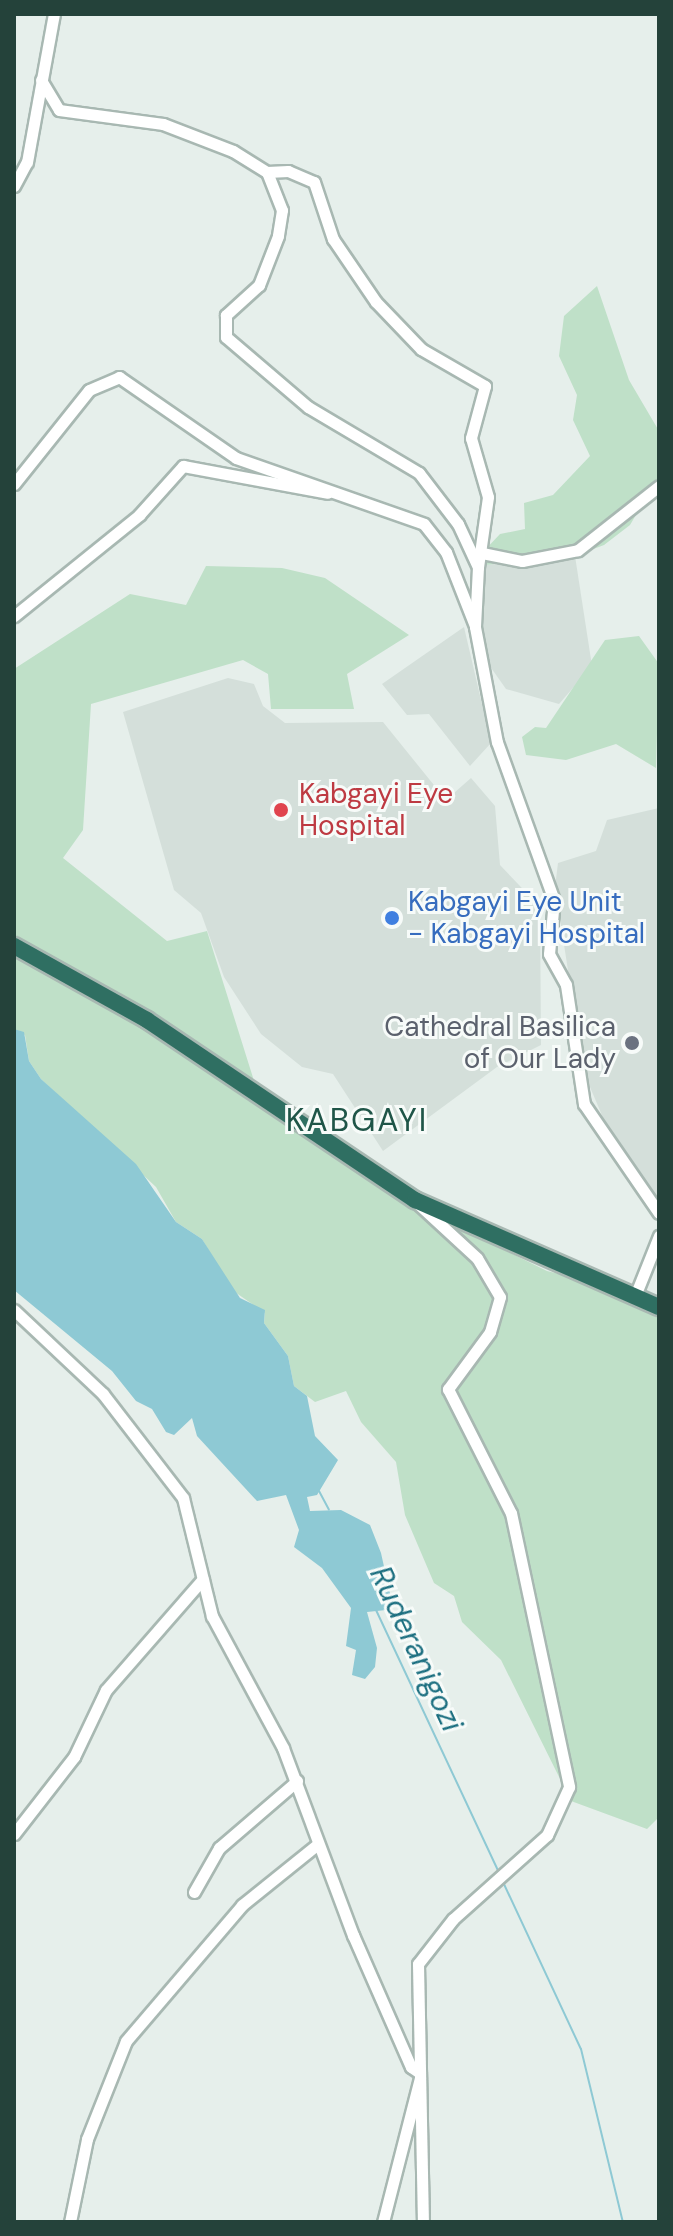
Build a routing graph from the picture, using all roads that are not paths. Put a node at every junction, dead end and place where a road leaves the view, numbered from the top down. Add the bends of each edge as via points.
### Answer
1 (54, 14) edge
2 (41, 80) junction
3 (267, 172) junction
4 (14, 186) edge
5 (14, 484) edge
6 (659, 486) edge
7 (341, 493) junction
8 (482, 553) junction
9 (478, 567) junction
10 (14, 616) edge
11 (475, 627) junction
12 (14, 946) edge
13 (415, 1200) junction
14 (659, 1213) edge
15 (659, 1236) edge
16 (635, 1296) junction
17 (659, 1307) edge
18 (14, 1310) edge
19 (203, 1579) junction
20 (297, 1781) junction
21 (14, 1834) edge
22 (318, 1844) junction
23 (194, 1892) dead end
24 (420, 2075) junction
25 (70, 2222) edge
26 (383, 2222) edge
27 (423, 2222) edge

1 - 2 street
2 - 3 street via 59,110 163,124 233,151
2 - 4 street via 27,162
3 - 8 street via 288,171 314,182 333,239 376,302 421,349 485,386 471,438 488,497
3 - 9 street via 282,210 278,236 259,285 226,315 226,337 308,407 419,473 458,524
5 - 7 street via 89,390 119,377 236,458
6 - 8 street via 578,550 522,561
7 - 10 street via 295,490 183,466 139,515
7 - 11 street via 424,524 446,552
8 - 9 street
9 - 11 street
11 - 14 street via 497,742 554,900 549,954 566,985 584,1104
12 - 13 highway via 147,1020
13 - 16 highway
13 - 24 street via 477,1258 500,1297 490,1332 448,1389 511,1513 569,1787 547,1835 432,1941 418,1964
15 - 16 street
16 - 17 highway
18 - 19 street via 84,1374 159,1462 187,1507
19 - 20 street via 212,1616 261,1699
19 - 21 street via 106,1690 74,1757
20 - 22 street
20 - 23 street via 219,1848
22 - 24 street via 411,2067
22 - 25 street via 252,1895 126,2041 87,2139
24 - 26 street
24 - 27 street

